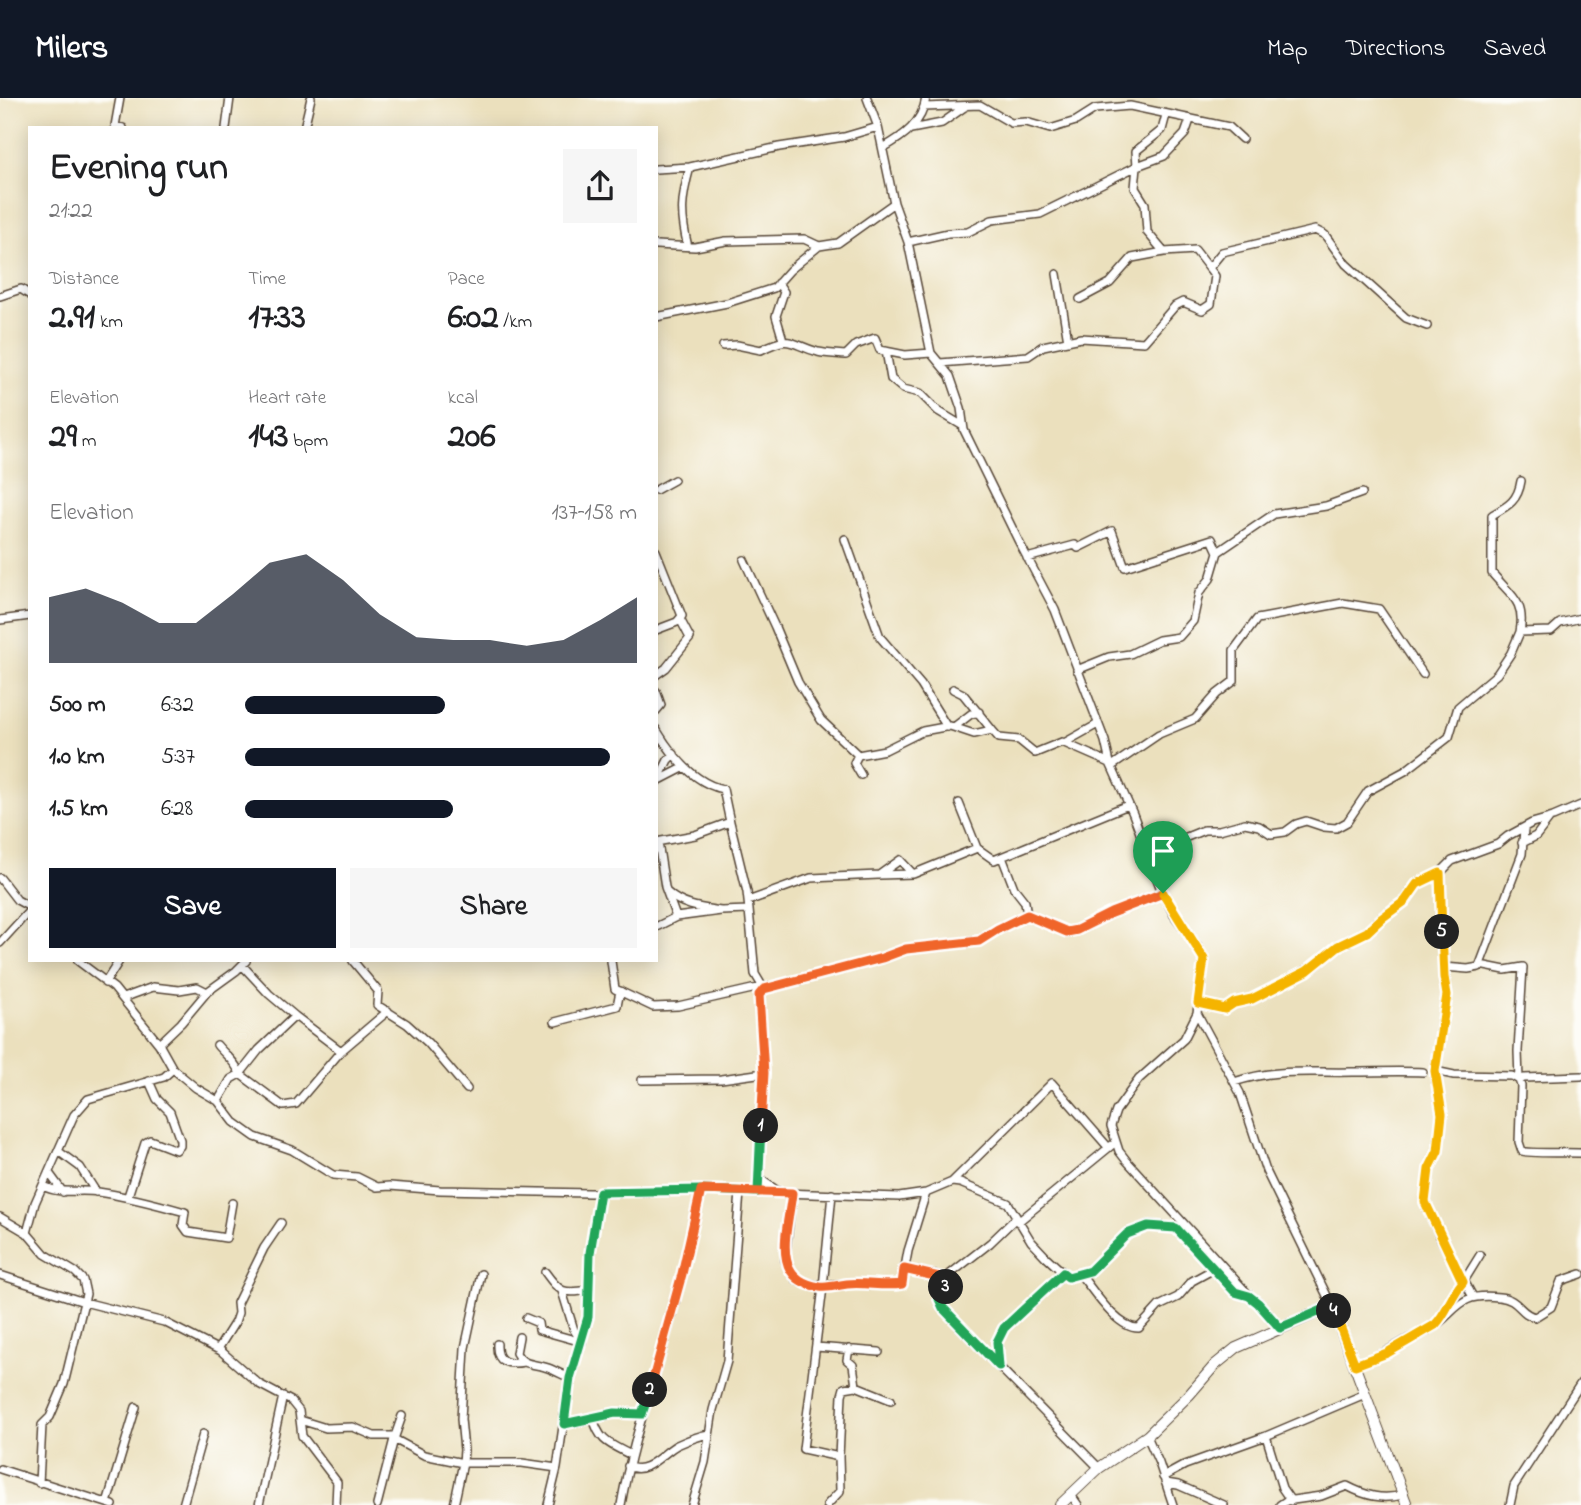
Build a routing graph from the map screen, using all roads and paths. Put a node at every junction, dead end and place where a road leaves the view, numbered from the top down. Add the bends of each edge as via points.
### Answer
1 (120, 98) edge
2 (230, 98) edge
3 (311, 98) edge
4 (867, 98) edge
5 (926, 98) edge
6 (966, 106) junction
7 (924, 107) junction
8 (1166, 115) junction
9 (1189, 120) junction
10 (115, 126) edge
11 (226, 126) edge
12 (304, 126) edge
13 (877, 127) junction
14 (911, 129) junction
15 (1242, 139) dead end
16 (883, 148) junction
17 (1138, 166) junction
18 (690, 167) junction
19 (658, 169) edge
20 (894, 204) junction
21 (908, 242) junction
22 (658, 245) edge
23 (820, 246) junction
24 (688, 247) junction
25 (1164, 251) junction
26 (1209, 268) junction
27 (1057, 274) dead end
28 (778, 283) junction
29 (28, 294) edge
30 (0, 296) edge
31 (1080, 299) dead end
32 (658, 317) edge
33 (1427, 326) dead end
34 (783, 340) junction
35 (1069, 341) junction
36 (723, 346) dead end
37 (886, 351) junction
38 (931, 353) junction
39 (940, 363) junction
40 (964, 426) junction
41 (674, 480) dead end
42 (1521, 481) dead end
43 (658, 490) edge
44 (1362, 493) dead end
45 (845, 539) dead end
46 (1218, 552) junction
47 (658, 556) edge
48 (1027, 558) junction
49 (744, 560) dead end
50 (28, 616) edge
51 (1581, 618) edge
52 (680, 619) junction
53 (0, 620) edge
54 (658, 629) edge
55 (1520, 632) junction
56 (1077, 670) junction
57 (658, 674) edge
58 (1423, 674) dead end
59 (953, 689) dead end
60 (979, 712) junction
61 (1098, 724) junction
62 (950, 727) junction
63 (992, 730) junction
64 (658, 732) edge
65 (1064, 743) junction
66 (674, 754) junction
67 (858, 755) junction
68 (1111, 765) junction
69 (685, 767) junction
70 (861, 775) dead end
71 (658, 779) edge
72 (658, 780) edge
73 (959, 803) dead end
74 (1128, 805) junction
75 (1581, 805) edge
76 (1549, 818) junction
77 (730, 822) junction
78 (1524, 829) junction
79 (658, 842) edge
80 (1522, 843) junction
81 (1145, 847) junction
82 (658, 848) edge
83 (977, 848) junction
84 (1002, 857) junction
85 (1440, 873) junction
86 (914, 874) junction
87 (879, 875) junction
88 (0, 878) edge
89 (668, 893) junction
90 (1163, 893) junction
91 (17, 900) junction
92 (748, 901) junction
93 (28, 908) edge
94 (749, 910) junction
95 (28, 911) edge
96 (721, 911) junction
97 (1027, 915) junction
98 (677, 917) junction
99 (17, 923) junction
100 (658, 926) edge
101 (0, 943) edge
102 (81, 962) edge
103 (119, 962) edge
104 (354, 962) edge
105 (611, 962) edge
106 (244, 963) edge
107 (1480, 965) junction
108 (1444, 967) junction
109 (105, 982) junction
110 (764, 989) junction
111 (620, 991) junction
112 (207, 992) junction
113 (123, 998) junction
114 (1198, 1003) junction
115 (388, 1012) junction
116 (1197, 1013) junction
117 (295, 1016) junction
118 (555, 1022) dead end
119 (159, 1044) junction
120 (217, 1045) dead end
121 (341, 1051) junction
122 (173, 1069) junction
123 (1435, 1071) junction
124 (1423, 1072) dead end
125 (764, 1073) junction
126 (240, 1074) junction
127 (1581, 1076) edge
128 (149, 1080) junction
129 (642, 1080) dead end
130 (1519, 1080) junction
131 (1234, 1082) junction
132 (467, 1089) dead end
133 (218, 1101) junction
134 (1115, 1141) junction
135 (1108, 1147) junction
136 (58, 1151) junction
137 (1581, 1153) edge
138 (49, 1173) junction
139 (760, 1178) junction
140 (952, 1182) junction
141 (43, 1186) junction
142 (701, 1190) junction
143 (62, 1192) junction
144 (96, 1192) junction
145 (600, 1192) junction
146 (740, 1192) junction
147 (758, 1192) junction
148 (780, 1193) junction
149 (792, 1193) junction
150 (926, 1193) junction
151 (832, 1195) junction
152 (128, 1196) junction
153 (232, 1203) dead end
154 (0, 1217) edge
155 (1017, 1220) junction
156 (281, 1223) dead end
157 (27, 1233) junction
158 (1480, 1255) dead end
159 (904, 1269) junction
160 (1214, 1269) junction
161 (545, 1272) dead end
162 (1063, 1273) junction
163 (481, 1274) dead end
164 (1080, 1274) junction
165 (1581, 1274) edge
166 (0, 1275) edge
167 (948, 1279) junction
168 (1463, 1282) junction
169 (823, 1287) junction
170 (589, 1290) junction
171 (562, 1291) junction
172 (1249, 1296) junction
173 (1473, 1297) junction
174 (84, 1302) junction
175 (1332, 1306) junction
176 (526, 1318) dead end
177 (1442, 1319) junction
178 (1280, 1328) junction
179 (519, 1337) dead end
180 (582, 1342) junction
181 (496, 1344) dead end
182 (816, 1347) junction
183 (218, 1349) junction
184 (849, 1349) junction
185 (879, 1352) dead end
186 (524, 1362) junction
187 (1355, 1365) junction
188 (999, 1366) junction
189 (570, 1378) junction
190 (1581, 1383) edge
191 (856, 1386) junction
192 (1365, 1394) junction
193 (283, 1396) junction
194 (891, 1400) dead end
195 (136, 1407) dead end
196 (642, 1414) junction
197 (402, 1416) dead end
198 (593, 1417) junction
199 (300, 1420) junction
200 (564, 1424) junction
201 (203, 1434) dead end
202 (709, 1434) junction
203 (1147, 1436) junction
204 (1266, 1436) junction
205 (394, 1438) junction
206 (631, 1455) junction
207 (839, 1457) junction
208 (463, 1463) junction
209 (628, 1466) junction
210 (557, 1468) junction
211 (1099, 1468) junction
212 (0, 1469) edge
213 (1165, 1480) junction
214 (39, 1483) junction
215 (1072, 1495) junction
216 (1405, 1500) edge
217 (1291, 1501) junction
218 (110, 1504) edge
219 (183, 1505) edge
220 (259, 1505) edge
221 (336, 1505) edge
222 (377, 1505) edge
223 (454, 1505) edge
224 (548, 1505) edge
225 (621, 1505) edge
226 (692, 1505) edge
227 (827, 1505) edge
228 (1060, 1505) edge
229 (1078, 1505) edge
230 (1173, 1505) edge
231 (1224, 1505) edge
232 (1280, 1505) edge
233 (1510, 1505) edge

1 - 10 street
2 - 11 street
3 - 12 street
4 - 13 street
5 - 7 street
6 - 7 street
6 - 8 street via 980,106 1011,123 1050,129 1095,110 1130,106
6 - 14 street via 942,123
7 - 14 street
8 - 9 street
8 - 17 street via 1162,130 1136,151
9 - 15 street via 1229,127
9 - 17 street via 1185,134 1164,156
13 - 16 street
13 - 18 street
14 - 16 street
16 - 20 street
17 - 21 street via 1040,214 992,220 968,232
17 - 25 street via 1135,188 1145,204 1147,232
18 - 19 street
18 - 24 street via 682,196
20 - 21 street
20 - 23 street via 838,243
21 - 38 street
22 - 24 street
23 - 24 street via 804,239
23 - 28 street
25 - 26 street via 1195,250
25 - 31 street via 1132,258 1111,283
26 - 33 street via 1222,252 1315,230 1406,318
26 - 35 street via 1215,276 1211,304 1202,310 1183,302 1175,306 1144,342
27 - 35 street
28 - 32 street via 727,303
28 - 34 street via 785,292 776,316
29 - 30 street via 21,289
34 - 36 street via 761,350
34 - 37 street via 820,353 846,355 874,338 880,350
35 - 39 street via 1043,346 1028,356
37 - 38 street
37 - 40 street via 891,379 903,390 920,393 937,411
38 - 39 street
39 - 40 street via 950,376
40 - 48 street
41 - 43 street
42 - 55 street via 1519,496 1492,515 1492,573 1519,603 1523,616
44 - 46 street via 1326,506 1274,514
45 - 62 street via 880,637
46 - 48 street via 1212,539 1125,567 1112,531 1078,548 1075,545
46 - 56 street via 1210,579 1199,593 1193,621 1180,637 1158,640
47 - 52 street
48 - 56 street via 1055,610
49 - 67 street via 798,682 821,720
50 - 53 street
51 - 55 street via 1560,623 1551,631
52 - 54 street
52 - 57 street via 690,638
55 - 81 street via 1497,674 1458,707 1449,737 1405,771 1368,791 1347,821 1336,828 1306,821 1271,834 1245,823
56 - 61 street
58 - 68 street via 1378,609 1343,603 1257,619 1234,650 1234,681 1195,719 1159,734
59 - 60 street via 964,694
60 - 62 street
60 - 63 street
61 - 65 street
61 - 68 street
62 - 63 street via 974,734
62 - 67 street via 923,731 885,750
63 - 65 street via 999,738 1019,740 1035,753
64 - 66 street
65 - 68 street
66 - 69 street
66 - 71 street
67 - 70 street via 854,764
68 - 74 street
69 - 72 street
69 - 77 street via 723,789
73 - 83 street
74 - 81 street
74 - 84 street
75 - 76 street
76 - 78 street
76 - 80 street via 1536,836
77 - 79 street
77 - 92 street
78 - 80 street
78 - 85 street via 1452,862
80 - 107 street via 1522,854
81 - 90 street
82 - 89 street
83 - 84 street via 994,860
83 - 86 street
84 - 97 street
85 - 108 street
85 - 114 street via 1417,884 1405,901 1367,932 1338,946 1307,971 1225,1009
86 - 87 street
86 - 87 street via 900,860
87 - 92 street via 811,878
88 - 91 street
89 - 96 street via 686,904
89 - 98 street
90 - 97 street via 1067,932
90 - 114 street via 1204,959
91 - 93 street
91 - 99 street
92 - 94 street
94 - 96 street
94 - 110 street via 755,974
95 - 99 street
96 - 98 street
97 - 110 street via 979,941 906,949
98 - 100 street
99 - 101 street
102 - 109 street
103 - 109 street
104 - 115 street via 378,991 377,1005
105 - 111 street via 615,989
106 - 112 street
106 - 117 street
107 - 108 street via 1468,970
107 - 130 street via 1505,970 1523,967
108 - 123 street via 1447,995
109 - 113 street
110 - 111 street via 653,1007
110 - 125 street via 759,995
111 - 118 street via 617,1006
112 - 113 street via 197,987 153,986
112 - 119 street
113 - 119 street
114 - 116 street
115 - 121 street
115 - 132 street via 428,1043
116 - 131 street
116 - 134 street via 1184,1039 1139,1079 1116,1111 1111,1126
117 - 121 street
117 - 126 street
119 - 122 street
120 - 126 street
121 - 126 street via 296,1104 289,1106 283,1107
122 - 128 street
122 - 133 street
123 - 130 street
123 - 168 street via 1442,1114 1425,1202
124 - 131 street via 1305,1070 1254,1075
125 - 129 street via 721,1079
125 - 139 street
126 - 133 street via 231,1079
127 - 130 street
128 - 136 street via 88,1100 74,1115
128 - 152 street via 157,1099 170,1112 180,1146 176,1150 150,1140 145,1143
130 - 137 street via 1522,1151
131 - 175 street via 1266,1171
133 - 145 street via 234,1122 255,1137 292,1150 333,1175 357,1177 377,1187
134 - 135 street
134 - 172 street via 1126,1160
135 - 140 street via 1052,1083
135 - 155 street
136 - 138 street
136 - 144 street via 80,1167
138 - 141 street
138 - 143 street
139 - 147 street
139 - 148 street
140 - 150 street
140 - 155 street via 1008,1203
141 - 143 street
141 - 157 street
142 - 145 street
142 - 146 street
142 - 196 street via 667,1333
143 - 144 street
144 - 152 street
145 - 170 street via 591,1240
146 - 147 street
146 - 202 street via 727,1361
147 - 148 street
148 - 149 street
149 - 151 street
149 - 169 street via 785,1260 796,1279
150 - 151 street via 899,1198
150 - 159 street
151 - 169 street
152 - 153 street via 185,1212 183,1225 188,1232 226,1238
154 - 157 street
155 - 162 street
155 - 167 street
156 - 183 street via 264,1248 237,1303 235,1322
157 - 174 street via 45,1254 83,1280
158 - 168 street
159 - 167 street
159 - 169 street via 902,1284
160 - 164 street via 1176,1228 1148,1226 1127,1234 1090,1271
160 - 164 street via 1159,1306 1139,1328 1113,1314
160 - 172 street via 1235,1292
161 - 171 street
162 - 164 street via 1068,1277
162 - 188 street via 1004,1328 997,1342
163 - 208 street via 465,1348
165 - 173 street via 1561,1281 1552,1307 1535,1317 1514,1300
166 - 174 street
167 - 188 street via 939,1299 943,1308
168 - 173 street
168 - 177 street
169 - 182 street
170 - 171 street
170 - 180 street
171 - 180 street
172 - 178 street
173 - 177 street
174 - 183 street via 164,1322
174 - 214 street via 64,1384 42,1425
175 - 178 street
175 - 187 street
176 - 180 street via 538,1324 539,1330
177 - 187 street via 1387,1353
178 - 203 street via 1236,1348
179 - 186 street via 516,1353
180 - 189 street
181 - 186 street via 501,1360
182 - 184 street
182 - 207 street via 803,1449
183 - 193 street via 259,1384
184 - 185 street
184 - 191 street via 847,1360 853,1364
186 - 189 street
187 - 192 street
188 - 211 street
189 - 200 street
190 - 233 street via 1514,1486
191 - 194 street
191 - 207 street via 844,1388 842,1395
192 - 204 street
192 - 216 street
193 - 199 street via 299,1411
193 - 220 street
195 - 218 street
196 - 198 street
196 - 206 street
197 - 205 street
198 - 200 street
198 - 206 street via 604,1441
199 - 205 street
199 - 221 street via 302,1436 337,1482
200 - 210 street
201 - 219 street
202 - 209 street via 679,1444 640,1469
202 - 226 street
203 - 211 street
203 - 213 street
204 - 213 street via 1185,1465
204 - 217 street via 1282,1488
205 - 208 street via 424,1455
205 - 222 street
206 - 209 street
207 - 227 street via 840,1491
208 - 210 street
208 - 223 street
209 - 225 street
210 - 224 street
211 - 215 street
212 - 214 street
213 - 230 street
213 - 231 street
214 - 218 street
215 - 228 street
215 - 229 street
216 - 217 street via 1376,1498 1347,1486
217 - 232 street

